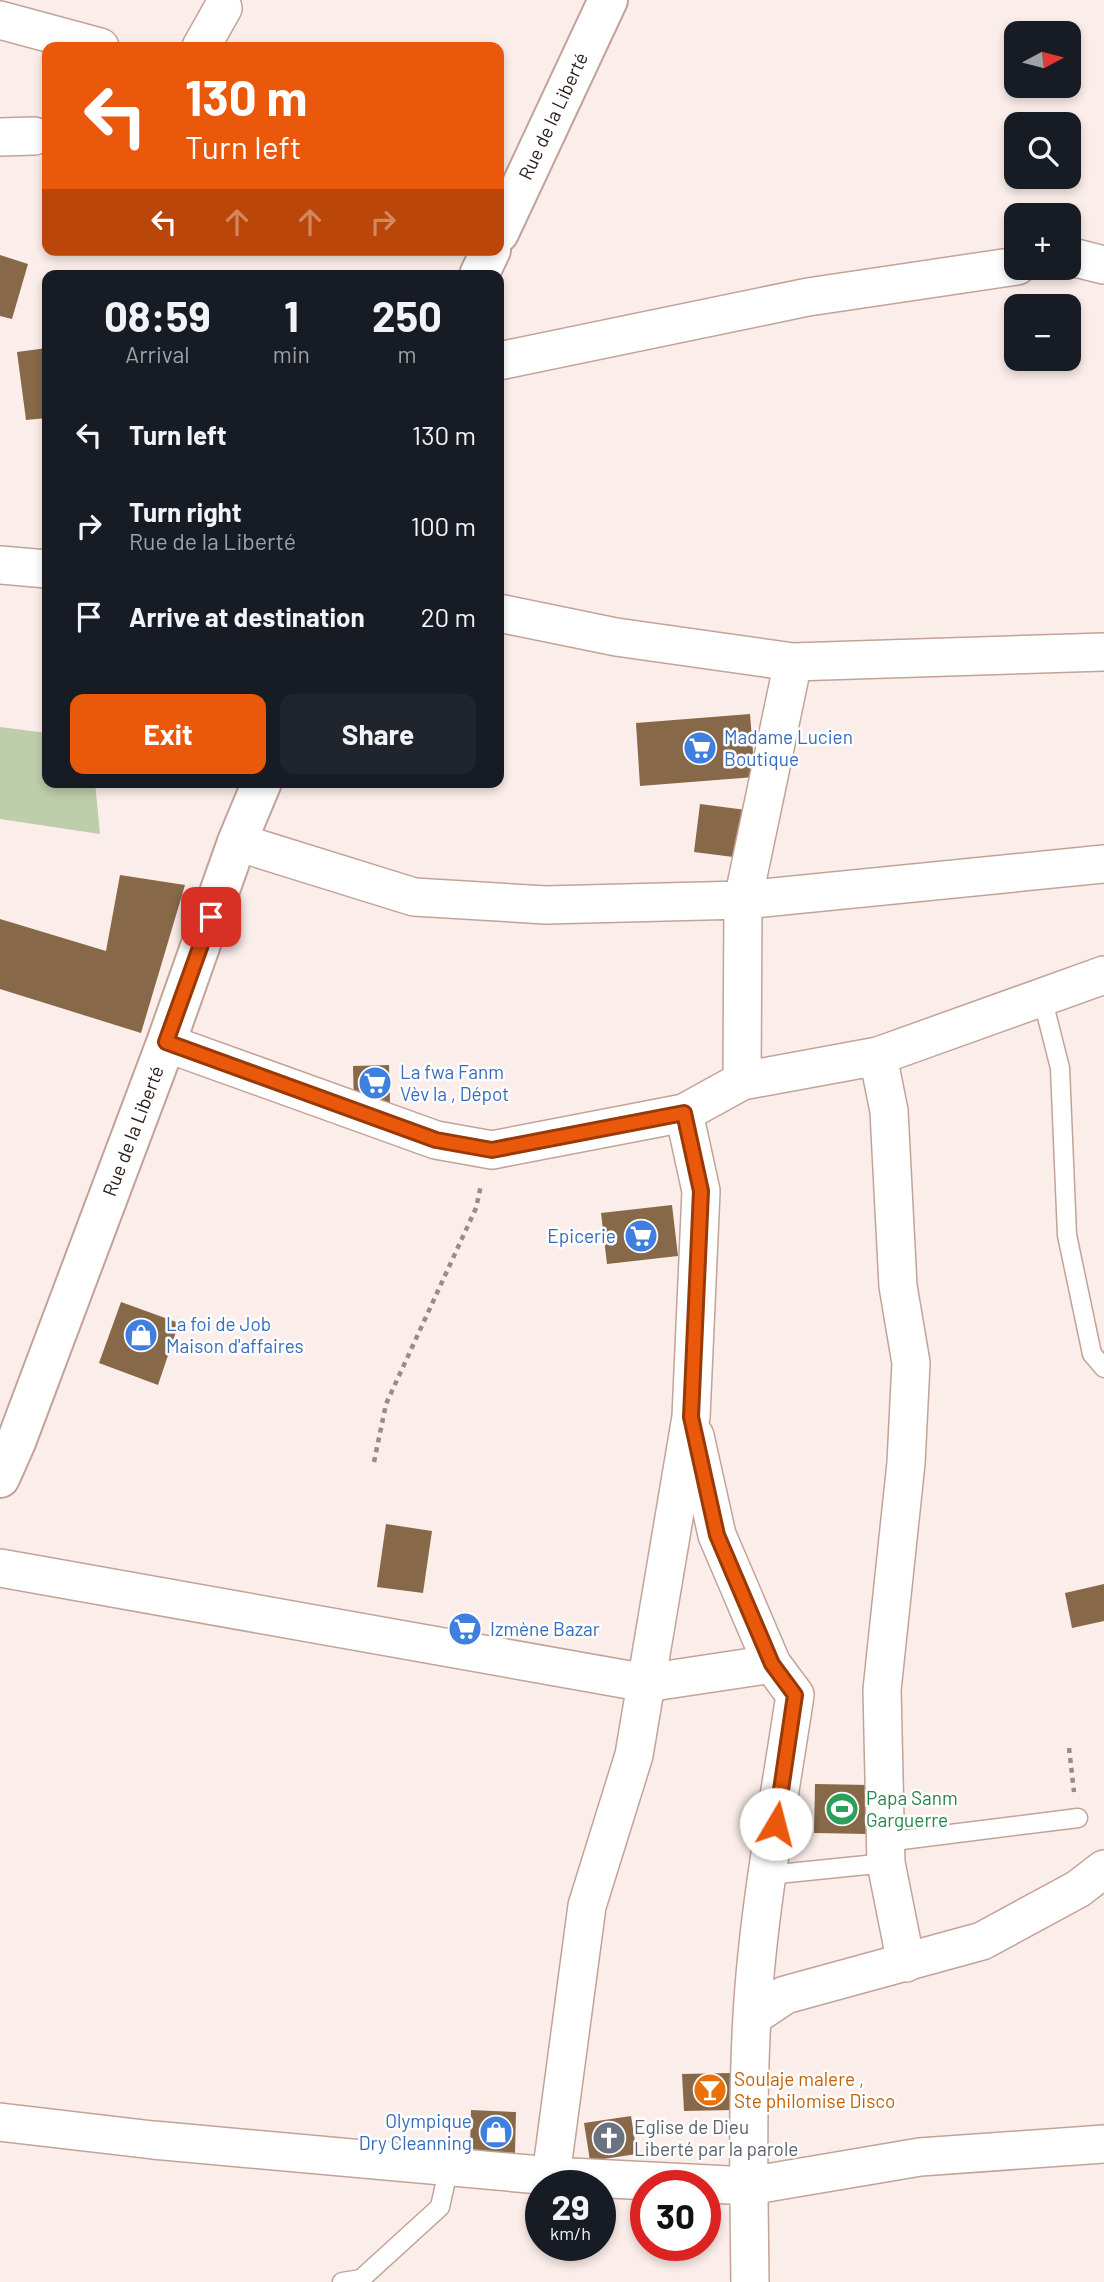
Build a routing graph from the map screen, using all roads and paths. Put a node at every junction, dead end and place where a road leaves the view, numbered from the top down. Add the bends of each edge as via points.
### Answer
1 (608, 0) edge
2 (223, 8) dead end
3 (0, 20) edge
4 (81, 42) edge
5 (204, 42) edge
6 (504, 222) edge
7 (1081, 259) edge
8 (1104, 265) edge
9 (1004, 268) edge
10 (504, 360) edge
11 (0, 565) edge
12 (42, 569) edge
13 (504, 614) edge
14 (1104, 652) edge
15 (793, 662) junction
16 (260, 788) edge
17 (237, 842) junction
18 (1104, 864) edge
19 (743, 900) junction
20 (1104, 975) edge
21 (1042, 998) junction
22 (166, 1042) junction
23 (878, 1056) junction
24 (742, 1081) junction
25 (684, 1113) junction
26 (490, 1150) junction
27 (1104, 1368) edge
28 (691, 1417) junction
29 (8, 1438) edge
30 (374, 1462) dead end
31 (0, 1478) edge
32 (0, 1569) edge
33 (772, 1664) junction
34 (646, 1683) junction
35 (1078, 1818) dead end
36 (886, 1852) junction
37 (1104, 1869) edge
38 (768, 1875) junction
39 (906, 1963) junction
40 (752, 2017) junction
41 (0, 2122) edge
42 (1104, 2144) edge
43 (449, 2166) junction
44 (552, 2170) edge
45 (525, 2173) edge
46 (616, 2179) edge
47 (749, 2186) junction
48 (342, 2282) edge
49 (750, 2282) edge

1 - 6 street, Rue de la Liberté
2 - 5 street
3 - 4 street
7 - 8 street
9 - 10 street via 808,297
11 - 12 street
13 - 15 street via 616,637
14 - 15 street
15 - 19 street
16 - 17 street, Rue de la Liberté
17 - 19 street via 414,897 546,905
17 - 22 street, Rue de la Liberté
18 - 19 street
19 - 24 street
20 - 21 street
21 - 23 street
21 - 27 lane via 1060,1068 1067,1235 1092,1354
22 - 26 street via 436,1140
22 - 29 street, Rue de la Liberté
23 - 24 street
23 - 36 street via 889,1111 898,1286 911,1363 906,1463 882,1690
24 - 25 street
25 - 26 street
25 - 28 street via 701,1191
26 - 30 path via 476,1208 386,1404
28 - 33 street via 717,1535
28 - 34 street
29 - 31 street, Rue de la Liberté
32 - 34 street
33 - 34 street
33 - 38 street via 795,1695
34 - 44 street via 634,1755 587,1906
35 - 36 lane
36 - 38 lane
36 - 39 street
37 - 39 street via 1078,1889 982,1941
38 - 40 street
39 - 40 street via 786,1995
40 - 47 street
41 - 43 street
42 - 47 street via 920,2157
43 - 45 street
43 - 48 lane via 440,2207 361,2278
46 - 47 street
47 - 49 street

